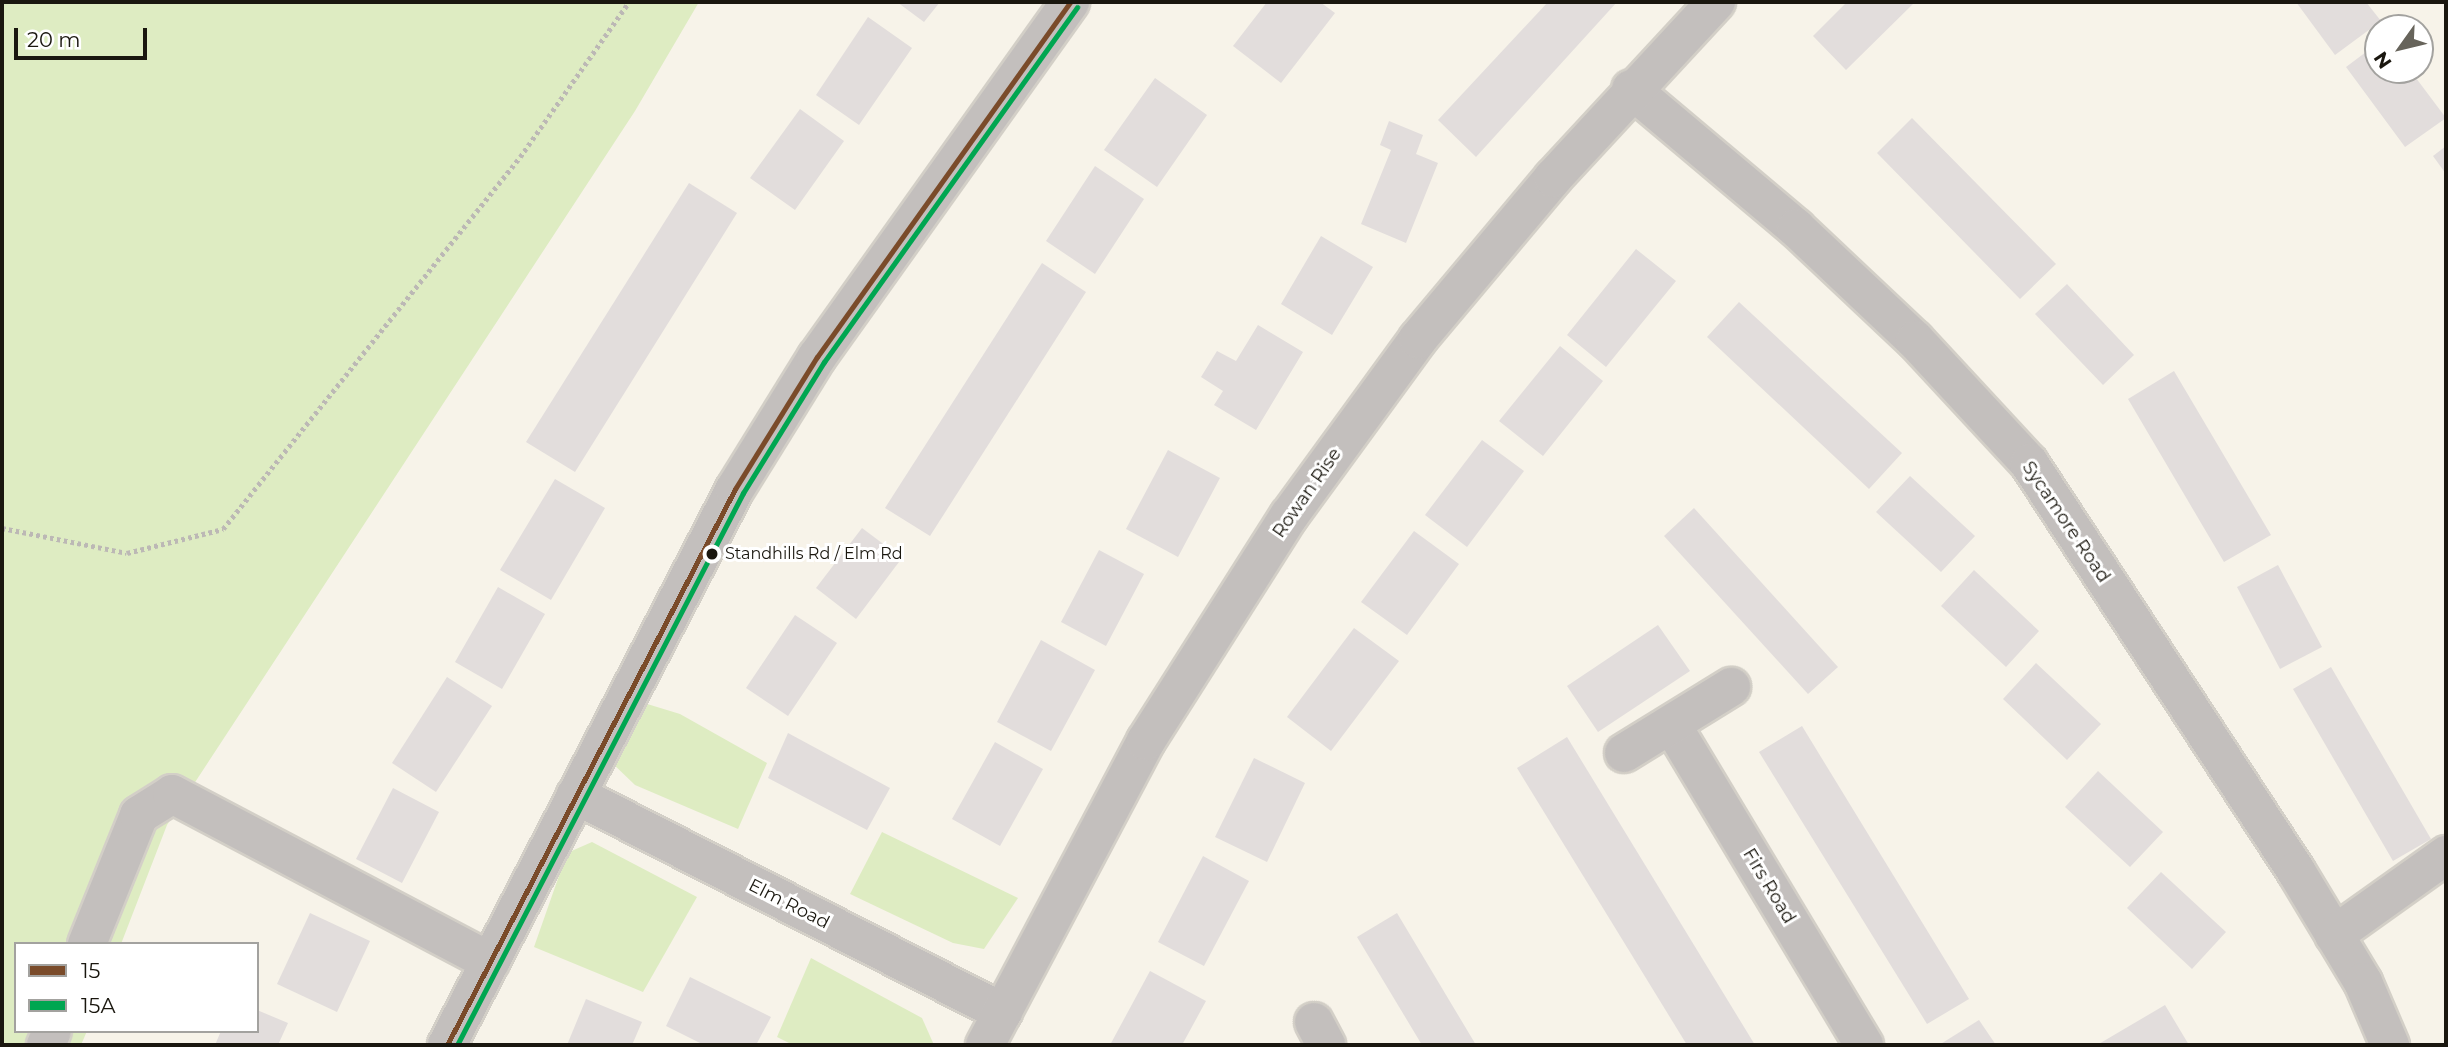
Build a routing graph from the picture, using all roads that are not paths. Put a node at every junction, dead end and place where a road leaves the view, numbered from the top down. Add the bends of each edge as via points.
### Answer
1 (1070, 2) edge
2 (1716, 2) edge
3 (1631, 89) junction
4 (1731, 687) dead end
5 (1674, 727) junction
6 (1624, 753) dead end
7 (576, 795) junction
8 (2446, 855) edge
9 (2334, 935) junction
10 (88, 942) edge
11 (490, 962) junction
12 (994, 1029) edge
13 (447, 1045) edge
14 (1864, 1045) edge
15 (2390, 1045) edge

1 - 7 street via 803,379 735,489
2 - 3 street, Rowan Rise
3 - 9 street, Sycamore Road via 1796,228 1915,340 2029,463
3 - 12 street, Rowan Rise via 1418,339 1289,516 1146,741
4 - 5 street
5 - 6 street
5 - 14 street, Firs Road
7 - 11 street
7 - 12 street, Elm Road
8 - 9 street
9 - 15 street, Sycamore Road
10 - 11 street via 139,816 172,794
11 - 13 street

